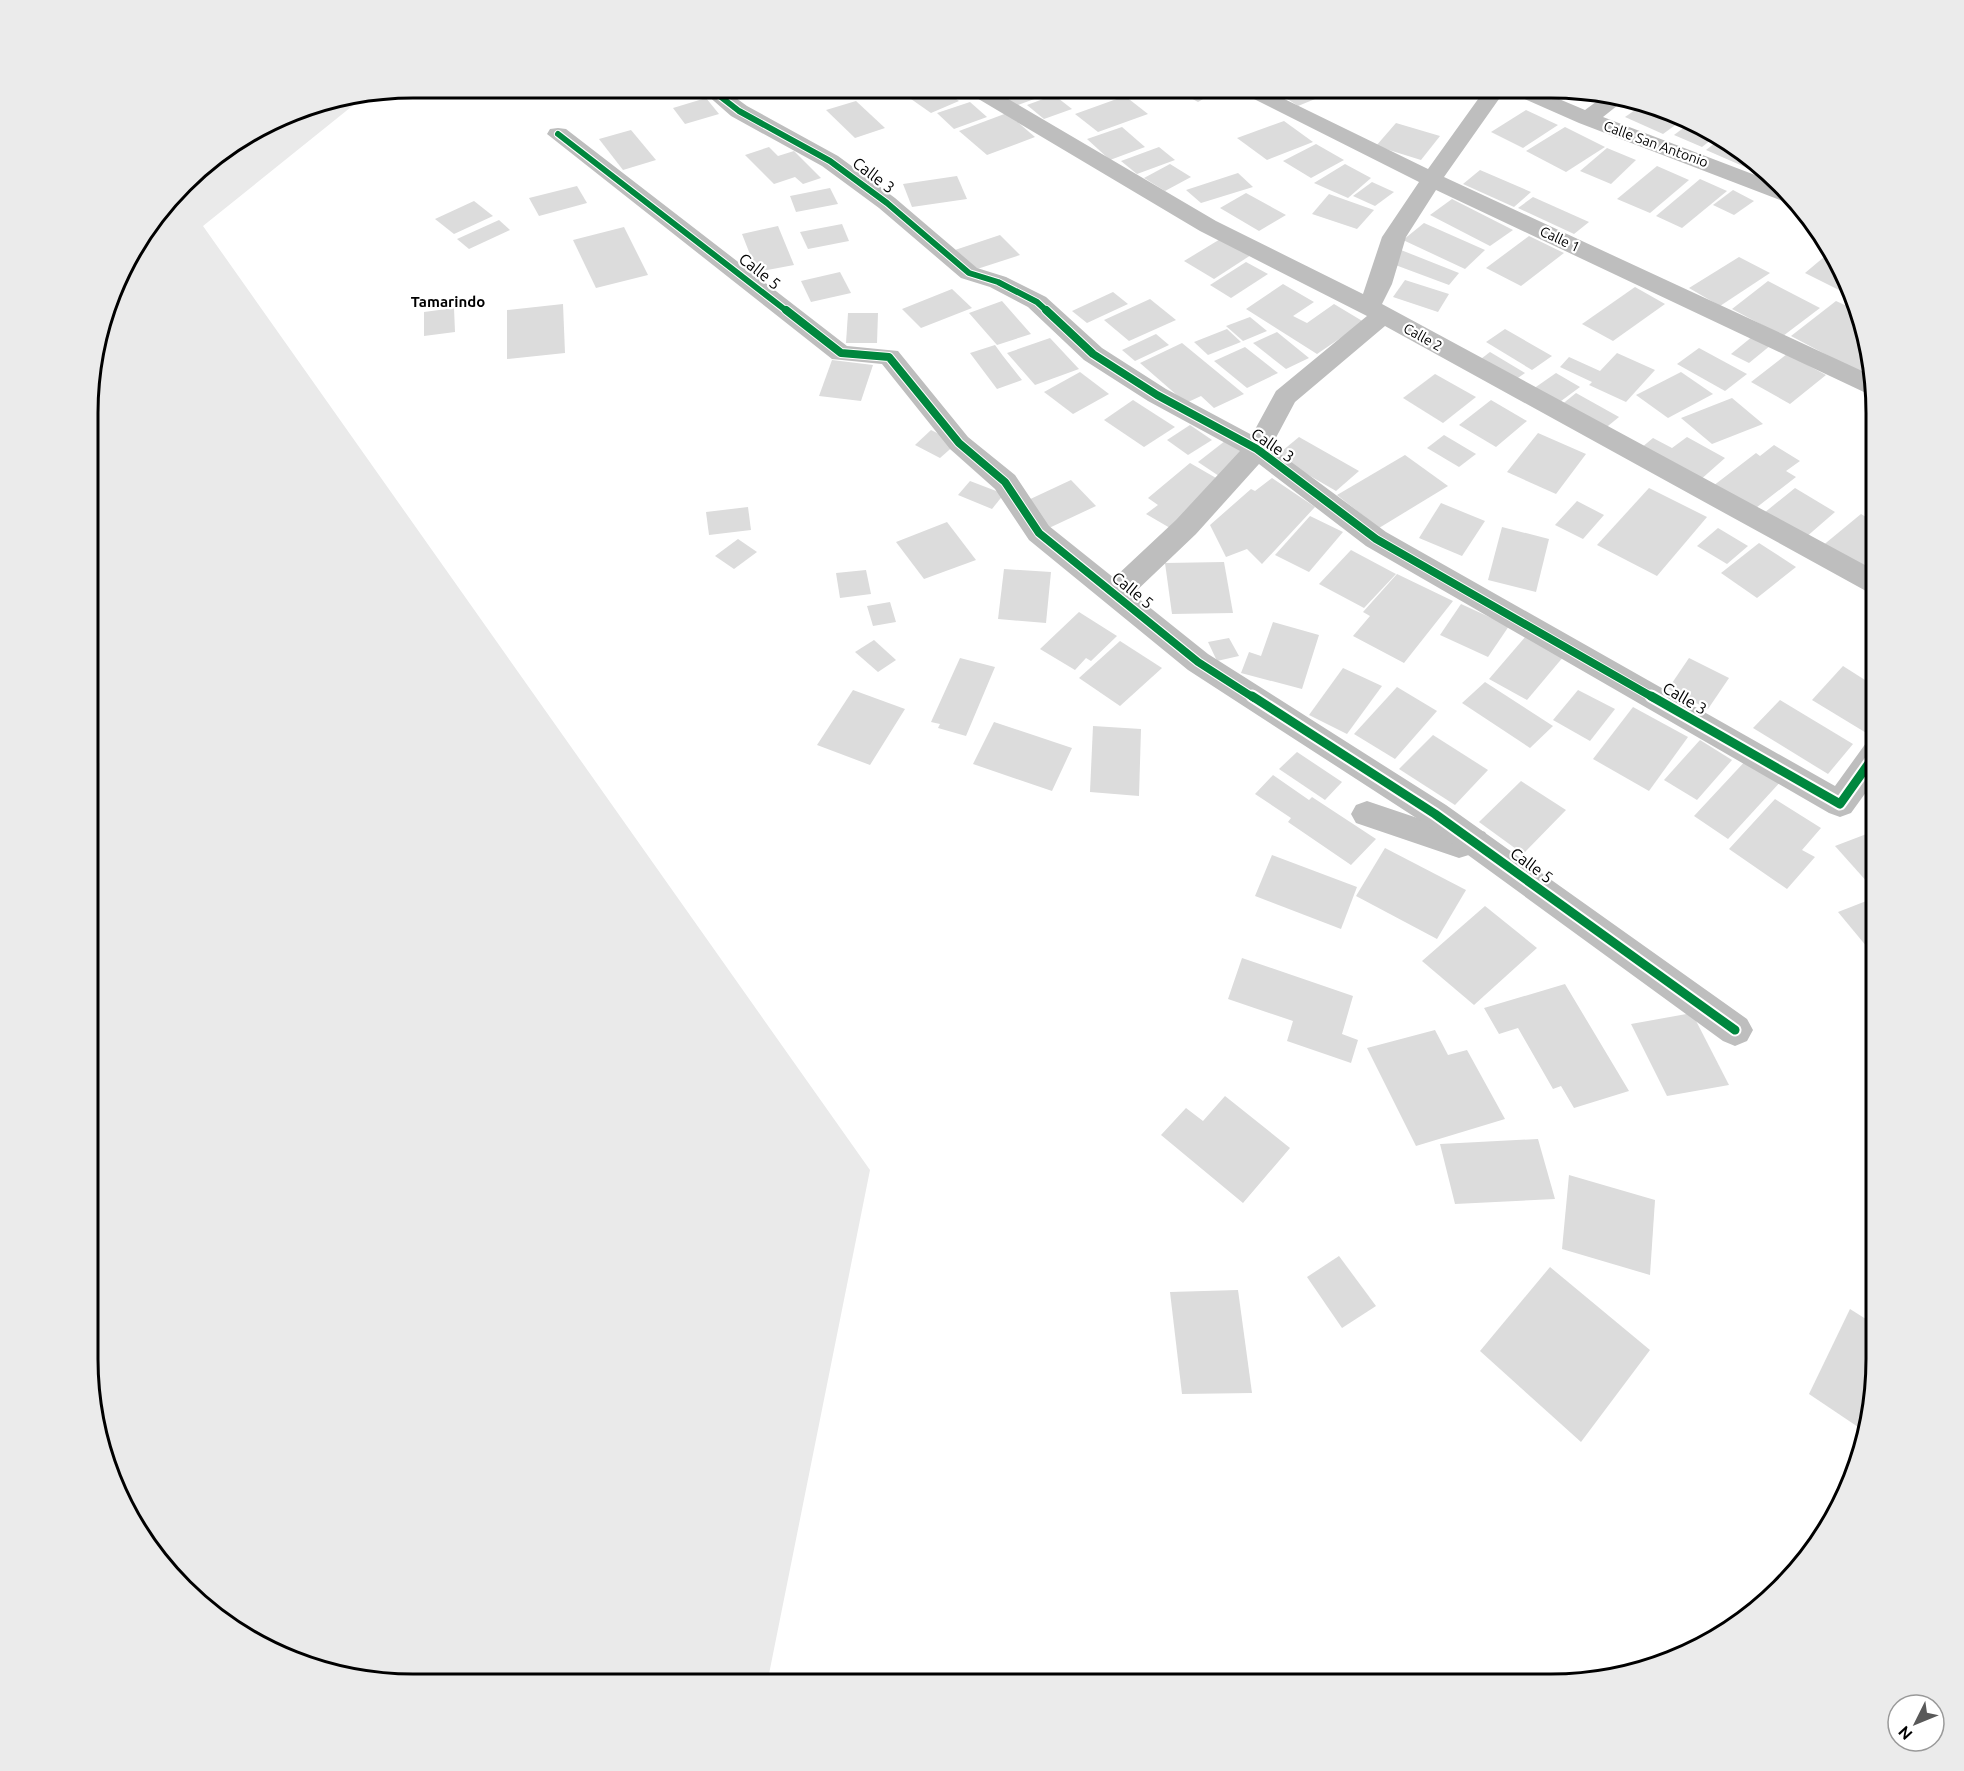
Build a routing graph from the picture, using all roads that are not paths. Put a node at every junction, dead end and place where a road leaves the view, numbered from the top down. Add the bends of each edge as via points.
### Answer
1 (722, 98) edge
2 (992, 98) edge
3 (1269, 98) edge
4 (1489, 98) edge
5 (1540, 98) edge
6 (1608, 103) edge
7 (1587, 118) junction
8 (558, 135) dead end
9 (1433, 180) junction
10 (1773, 189) edge
11 (1376, 311) junction
12 (1865, 382) edge
13 (1257, 449) junction
14 (1866, 579) edge
15 (1114, 595) junction
16 (1866, 766) edge
17 (1367, 814) dead end
18 (1474, 842) junction
19 (1735, 1030) dead end

1 - 13 street, Calle 3 via 830,161 887,203 969,273 998,282 1037,302 1093,354 1157,395
2 - 11 street, Calle 2 via 1208,226
3 - 9 street, Calle 1
4 - 9 street
5 - 7 street, Calle San Antonio
6 - 7 street
7 - 10 street, Calle San Antonio
8 - 15 street, Calle 5 via 841,353 889,357 959,443 1005,482 1039,533
9 - 11 street via 1394,237
9 - 12 street, Calle 1
11 - 13 street via 1285,397
11 - 14 street, Calle 2
13 - 15 street via 1186,527
13 - 16 street, Calle 3 via 1376,539 1840,804
15 - 18 street, Calle 5 via 1198,662
17 - 18 street via 1459,845
18 - 19 street, Calle 5

